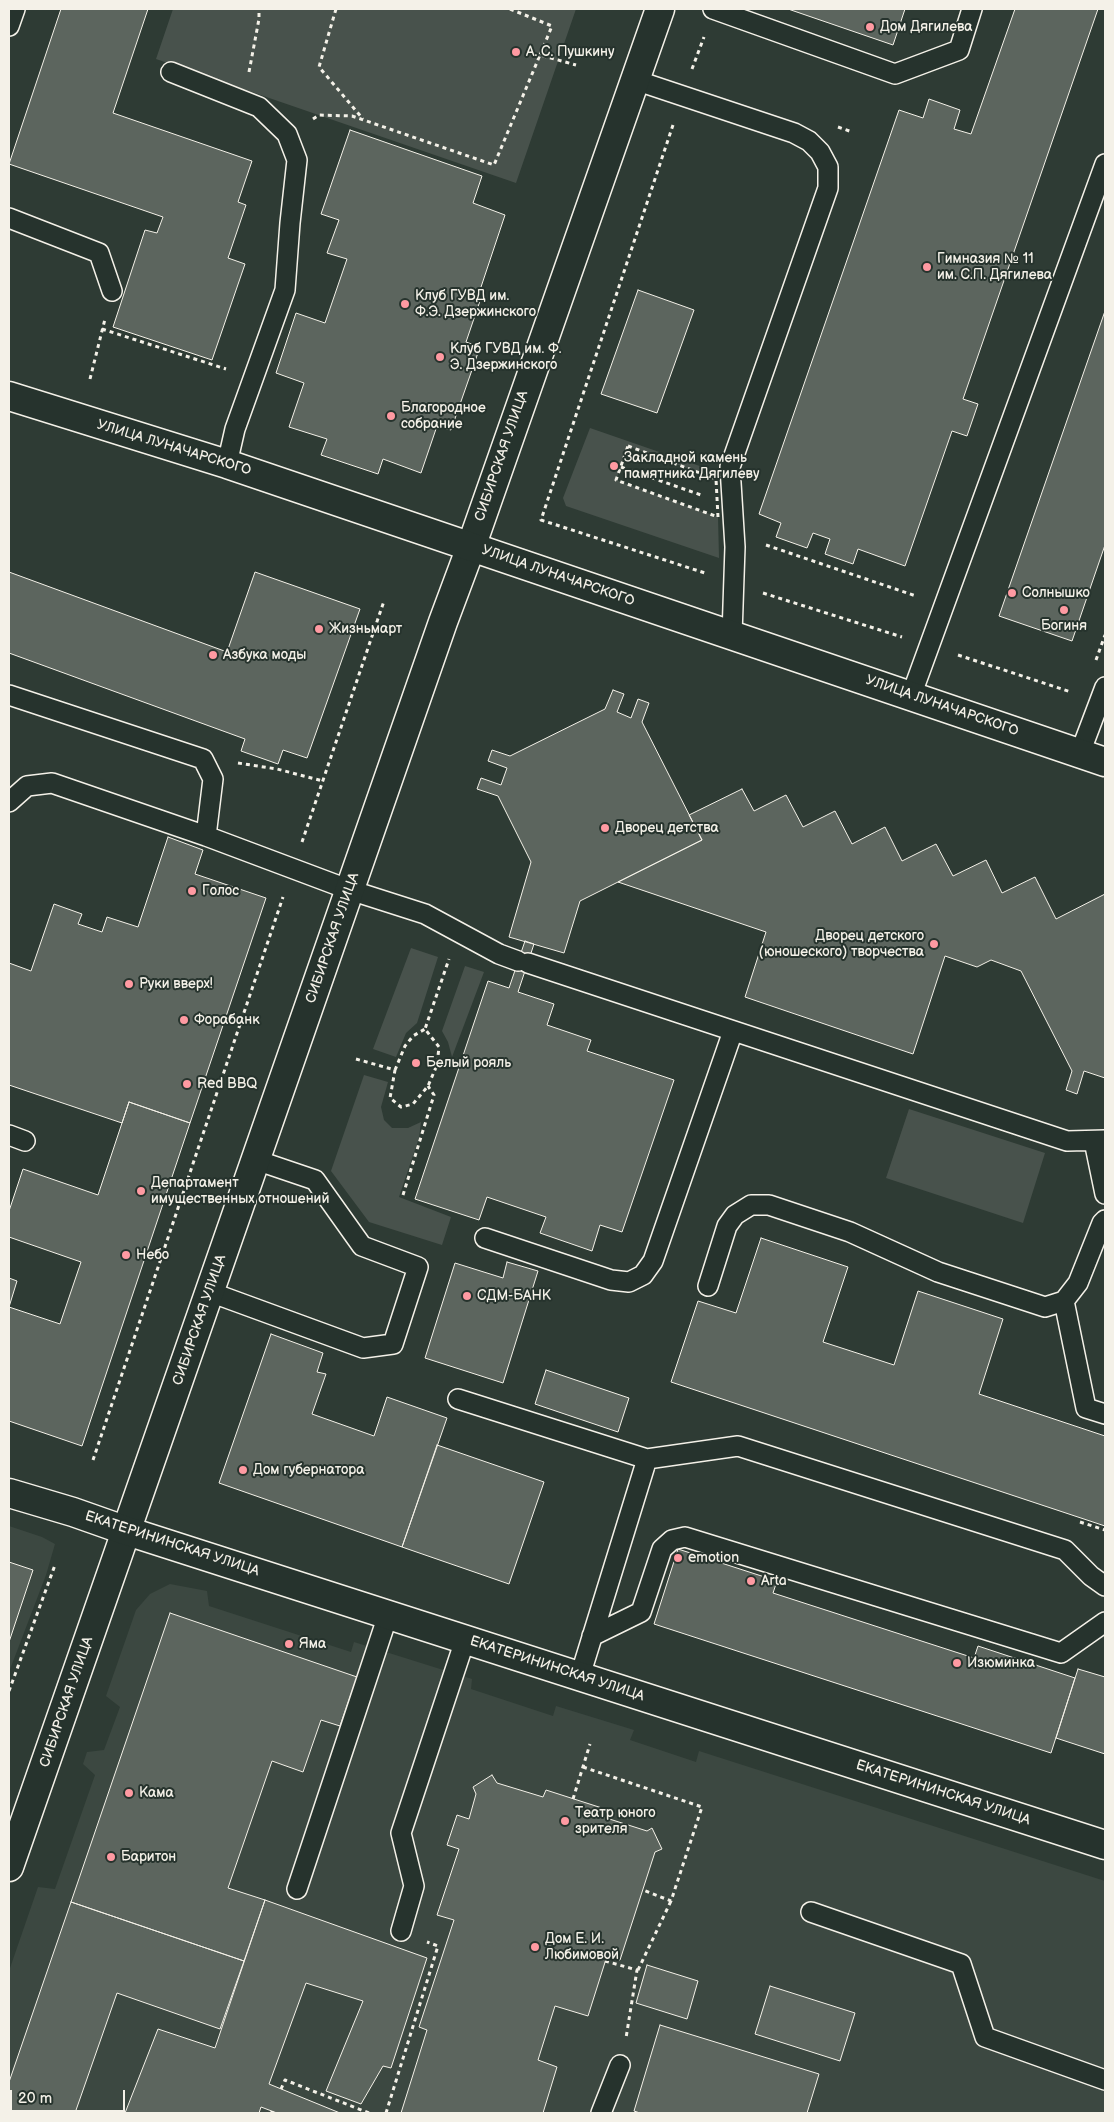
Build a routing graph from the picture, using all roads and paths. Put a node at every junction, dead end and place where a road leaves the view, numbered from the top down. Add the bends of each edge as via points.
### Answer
1 (15, 9) edge
2 (259, 9) edge
3 (336, 9) edge
4 (510, 9) edge
5 (660, 9) edge
6 (714, 9) edge
7 (972, 9) edge
8 (9, 26) edge
9 (540, 55) junction
10 (576, 65) dead end
11 (171, 72) dead end
12 (636, 80) junction
13 (683, 96) junction
14 (244, 100) junction
15 (363, 119) junction
16 (287, 134) junction
17 (1105, 164) edge
18 (9, 218) edge
19 (112, 291) joint
20 (102, 329) junction
21 (253, 378) junction
22 (90, 379) dead end
23 (9, 396) edge
24 (227, 464) junction
25 (621, 467) junction
26 (717, 500) junction
27 (733, 533) junction
28 (471, 547) junction
29 (734, 583) junction
30 (384, 601) dead end
31 (943, 605) junction
32 (732, 635) junction
33 (929, 646) junction
34 (1102, 694) edge
35 (9, 695) edge
36 (911, 696) junction
37 (1080, 753) junction
38 (203, 759) junction
39 (1105, 762) edge
40 (323, 781) junction
41 (9, 802) edge
42 (206, 836) junction
43 (293, 868) junction
44 (350, 890) junction
45 (459, 933) junction
46 (424, 1029) junction
47 (733, 1031) junction
48 (356, 1059) dead end
49 (395, 1070) junction
50 (428, 1086) junction
51 (1100, 1141) edge
52 (256, 1160) junction
53 (1105, 1194) edge
54 (403, 1195) dead end
55 (1105, 1220) edge
56 (485, 1238) dead end
57 (708, 1286) dead end
58 (210, 1292) junction
59 (1064, 1301) junction
60 (458, 1399) dead end
61 (1105, 1414) edge
62 (647, 1459) junction
63 (93, 1460) dead end
64 (9, 1493) edge
65 (127, 1531) junction
66 (55, 1565) dead end
67 (1105, 1586) edge
68 (388, 1615) junction
69 (1105, 1622) edge
70 (592, 1636) junction
71 (465, 1640) junction
72 (580, 1676) junction
73 (9, 1691) edge
74 (590, 1744) dead end
75 (583, 1767) junction
76 (573, 1799) dead end
77 (1105, 1845) edge
78 (9, 1867) edge
79 (297, 1889) dead end
80 (643, 1890) dead end
81 (670, 1901) junction
82 (811, 1912) dead end
83 (401, 1931) joint
84 (605, 1961) dead end
85 (638, 1970) junction
86 (620, 2065) joint
87 (1105, 2080) edge
88 (281, 2089) dead end
89 (369, 2113) edge
90 (386, 2113) edge
91 (601, 2113) edge

1 - 8 lane
2 - 14 path via 260,20
3 - 15 path via 319,68
4 - 9 path via 552,26
5 - 12 main road, СИБИРСКАЯ УЛИЦА
6 - 7 lane via 896,74 959,50
6 - 13 path
9 - 10 path
9 - 15 path via 494,165
11 - 14 lane
12 - 13 lane
12 - 28 main road, СИБИРСКАЯ УЛИЦА
13 - 27 lane via 809,141 820,152 828,168 828,188 730,467
13 - 29 path via 541,520
14 - 16 lane via 259,107
15 - 16 path via 319,115
16 - 21 lane via 297,160 285,290
17 - 31 lane
18 - 19 lane via 99,253
19 - 20 path
20 - 21 path
20 - 22 path
21 - 24 lane via 234,429
23 - 24 main road, УЛИЦА ЛУНАЧАРСКОГО
24 - 28 main road, УЛИЦА ЛУНАЧАРСКОГО
25 - 26 path
25 - 26 path via 628,446 716,479
25 - 26 path via 616,480 718,517
27 - 29 lane
27 - 31 path
28 - 32 main road, УЛИЦА ЛУНАЧАРСКОГО
28 - 44 main road, СИБИРСКАЯ УЛИЦА
29 - 32 lane
29 - 33 path
30 - 40 path
31 - 33 lane
32 - 36 main road, УЛИЦА ЛУНАЧАРСКОГО
33 - 34 path
33 - 36 lane
34 - 37 lane
35 - 38 lane
36 - 37 main road, УЛИЦА ЛУНАЧАРСКОГО
37 - 39 main road, УЛИЦА ЛУНАЧАРСКОГО
38 - 40 path via 277,769
38 - 42 lane via 213,779
40 - 43 path
41 - 42 lane via 27,786 52,783
42 - 43 lane
43 - 44 lane
43 - 63 path
44 - 45 lane via 425,914
44 - 52 main road, СИБИРСКАЯ УЛИЦА
45 - 46 path
45 - 47 lane via 498,954
46 - 49 path via 405,1046
46 - 50 path via 439,1047 437,1065
47 - 51 lane via 1067,1141
47 - 56 lane via 653,1261 643,1275 629,1282 612,1280
48 - 49 path
49 - 50 path via 390,1098 401,1107 413,1104
50 - 54 path via 434,1096
51 - 53 lane
52 - 58 main road, СИБИРСКАЯ УЛИЦА
52 - 58 lane via 315,1180 362,1246 418,1267 393,1344 363,1348
55 - 59 lane via 1078,1283
57 - 59 lane via 727,1226 735,1215 751,1206 769,1205 850,1232 938,1272 1045,1307
58 - 65 main road, СИБИРСКАЯ УЛИЦА
59 - 61 lane via 1086,1408
60 - 62 lane
62 - 67 lane via 738,1446 1065,1550
62 - 70 lane
64 - 65 main road, ЕКАТЕРИНИНСКАЯ УЛИЦА
65 - 68 main road, ЕКАТЕРИНИНСКАЯ УЛИЦА
65 - 78 main road, СИБИРСКАЯ УЛИЦА
66 - 73 path
68 - 71 main road, ЕКАТЕРИНИНСКАЯ УЛИЦА
68 - 79 lane
69 - 70 lane via 1061,1653 685,1536 672,1540 662,1549 641,1612
70 - 72 lane
71 - 72 main road, ЕКАТЕРИНИНСКАЯ УЛИЦА
71 - 83 lane via 401,1833 414,1886
72 - 77 main road, ЕКАТЕРИНИНСКАЯ УЛИЦА
74 - 75 path
75 - 76 path
75 - 81 path via 702,1807
80 - 81 path
81 - 85 path
82 - 87 lane via 961,1964 985,2037
83 - 90 path via 438,1946
84 - 85 path
85 - 86 path
86 - 91 lane
88 - 89 path via 285,2080

